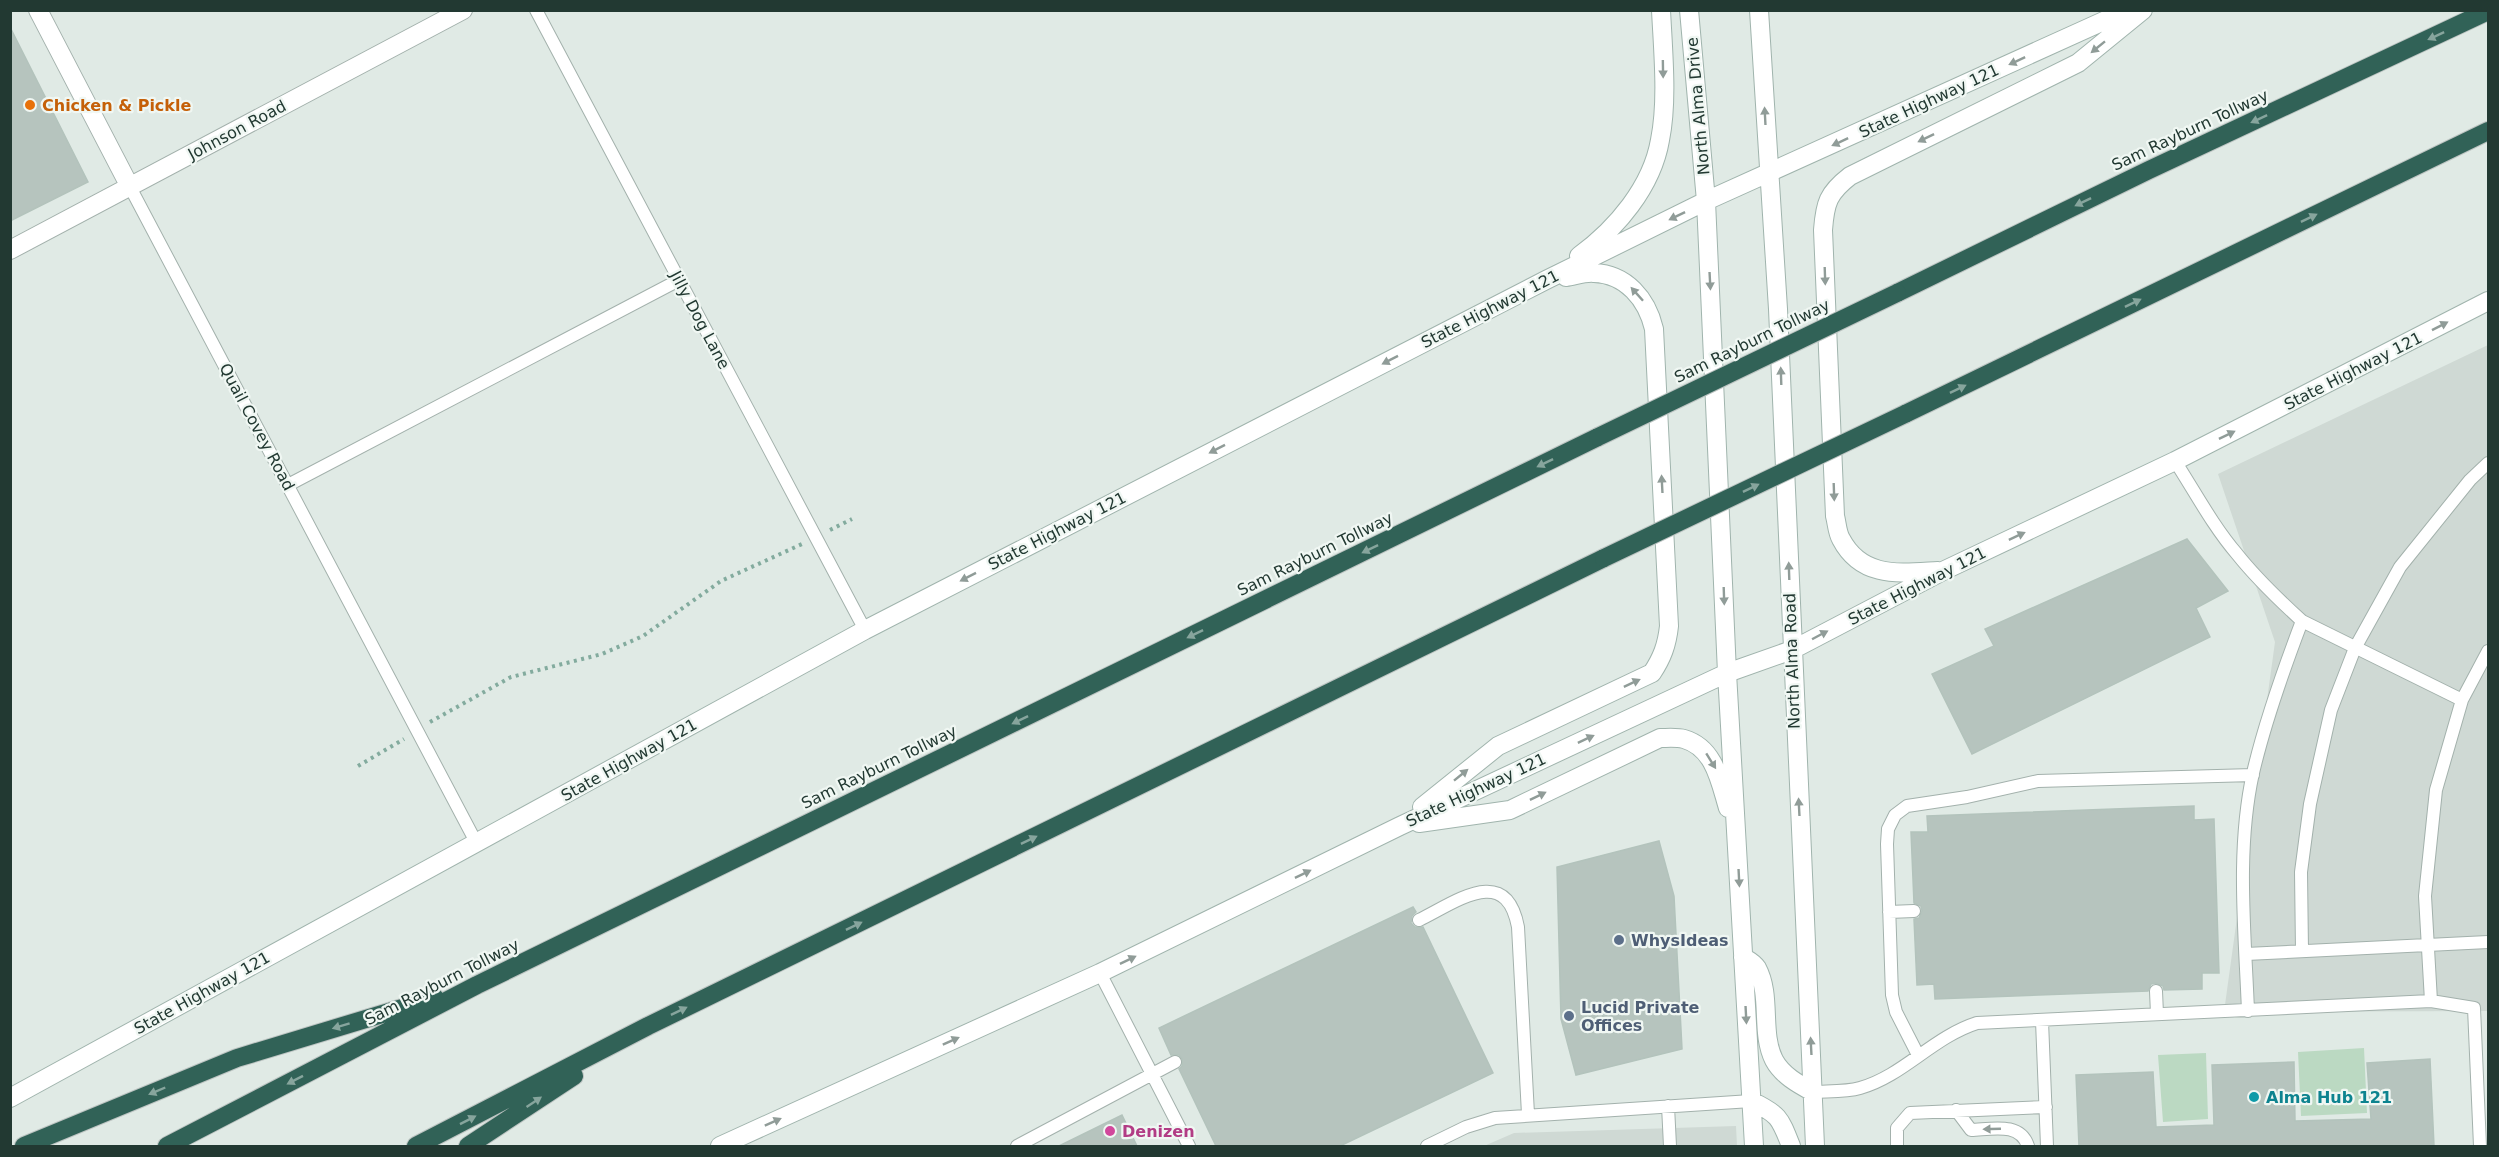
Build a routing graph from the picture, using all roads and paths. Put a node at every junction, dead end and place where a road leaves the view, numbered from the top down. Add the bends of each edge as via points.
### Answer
1 (38, 10) edge
2 (463, 10) edge
3 (536, 10) edge
4 (1661, 10) edge
5 (1689, 10) edge
6 (1759, 10) edge
7 (2128, 10) edge
8 (2143, 10) edge
9 (2488, 11) edge
10 (2488, 131) edge
11 (1768, 175) junction
12 (130, 187) junction
13 (1706, 201) junction
14 (10, 249) edge
15 (679, 280) junction
16 (1546, 280) junction
17 (2488, 301) edge
18 (2175, 461) junction
19 (2488, 463) edge
20 (288, 485) junction
21 (852, 519) dead end
22 (828, 531) dead end
23 (800, 544) dead end
24 (1945, 570) junction
25 (2302, 621) junction
26 (865, 630) junction
27 (2355, 648) junction
28 (1792, 650) junction
29 (2488, 651) edge
30 (1727, 673) junction
31 (2463, 699) junction
32 (429, 723) dead end
33 (402, 739) dead end
34 (358, 766) dead end
35 (2253, 775) junction
36 (1400, 826) junction
37 (1736, 836) junction
38 (477, 843) junction
39 (1914, 911) dead end
40 (1889, 912) junction
41 (1419, 920) dead end
42 (2488, 942) edge
43 (2428, 944) junction
44 (2302, 951) junction
45 (2246, 954) junction
46 (1743, 957) junction
47 (1100, 974) junction
48 (477, 985) junction
49 (2156, 991) dead end
50 (2430, 1001) junction
51 (2488, 1007) edge
52 (2474, 1008) junction
53 (2248, 1011) junction
54 (2157, 1014) junction
55 (2042, 1021) junction
56 (648, 1026) junction
57 (1918, 1055) junction
58 (1175, 1062) dead end
59 (1151, 1074) junction
60 (1813, 1092) junction
61 (10, 1098) edge
62 (1751, 1101) junction
63 (1668, 1106) junction
64 (2046, 1107) junction
65 (1956, 1110) junction
66 (1528, 1114) junction
67 (24, 1146) edge
68 (167, 1146) edge
69 (416, 1146) edge
70 (468, 1146) edge
71 (720, 1146) edge
72 (1017, 1146) edge
73 (1189, 1146) edge
74 (1428, 1146) edge
75 (1670, 1146) edge
76 (1754, 1146) edge
77 (1791, 1146) edge
78 (1815, 1146) edge
79 (1897, 1146) edge
80 (2028, 1146) edge
81 (2048, 1146) edge
82 (2480, 1146) edge

1 - 12 main road, Quail Covey Road
2 - 12 main road, Johnson Road
3 - 15 lane, Jilly Dog Lane
4 -> 16 main road via 1663,113 1652,167 1619,221
5 - 13 main road, North Alma Drive
11 -> 6 main road
7 -> 11 main road, State Highway 121
8 -> 24 main road via 2078,63 1850,176 1834,188 1825,207 1835,516 1840,539 1863,565 1892,573
9 -> 48 highway, Sam Rayburn Tollway, bridge via 2149,170
56 -> 10 highway, bridge
11 - 13 main road, State Highway 121
28 -> 11 main road, North Alma Road via 1778,309
12 - 14 main road, Johnson Road
12 - 20 lane, Quail Covey Road
13 -> 16 main road, State Highway 121
13 -> 30 main road
15 - 20 lane
15 - 26 lane, Jilly Dog Lane
16 -> 26 main road, State Highway 121
36 -> 16 main road via 1498,746 1652,673 1667,643 1651,315 1636,291 1612,277 1593,273
18 -> 17 main road, State Highway 121
24 -> 18 main road, State Highway 121
18 - 25 lane via 2236,554
19 - 27 lane via 2400,567
20 - 38 lane, Quail Covey Road
21 - 22 path
23 - 32 path via 721,581 643,636 602,654 511,677
28 -> 24 main road, State Highway 121
25 - 27 lane
25 - 35 lane via 2273,698
26 - 38 main road, State Highway 121
27 - 31 lane
27 - 44 lane via 2331,710 2310,804 2301,872
28 - 30 main road, State Highway 121
60 -> 28 main road, North Alma Road
29 - 31 lane
36 -> 30 main road, State Highway 121
30 - 37 main road
31 - 43 lane via 2436,790 2425,896
33 - 34 path
35 - 40 lane via 2038,781 1907,806 1895,815 1888,829
35 - 45 lane via 2243,879
36 -> 37 main road via 1510,810 1660,738 1684,739 1702,748 1714,763
47 -> 36 main road, State Highway 121
37 -> 46 main road
38 - 61 main road, State Highway 121
39 - 40 lane
40 - 57 lane via 1892,995 1896,1012
41 - 66 lane via 1482,891 1501,894 1510,902 1518,927
42 - 43 lane
43 - 44 lane
43 - 50 lane
44 - 45 lane
45 - 53 lane
46 - 60 main road via 1756,966 1762,982 1773,1059 1796,1083
46 -> 62 main road
47 - 59 lane
71 -> 47 main road, State Highway 121
48 -> 67 highway via 237,1058
48 -> 68 highway, Sam Rayburn Tollway
49 - 54 lane
50 - 52 lane
50 - 53 lane
51 - 52 lane
52 - 82 lane
53 - 54 lane
54 - 55 lane
55 - 57 lane via 1977,1023 1944,1036
55 - 64 lane
69 -> 56 highway
70 -> 56 highway
57 - 60 lane via 1888,1076 1858,1089
58 - 59 lane
59 - 72 lane
59 - 73 lane
60 - 78 main road, North Alma Road
62 - 63 lane
62 - 76 main road
62 - 77 main road via 1780,1118
63 - 66 lane
63 - 75 lane
64 - 65 lane
64 - 81 lane
65 - 79 lane via 1910,1113 1897,1128
80 -> 65 lane via 2024,1135 2014,1129 1971,1130
66 - 74 lane via 1466,1127

